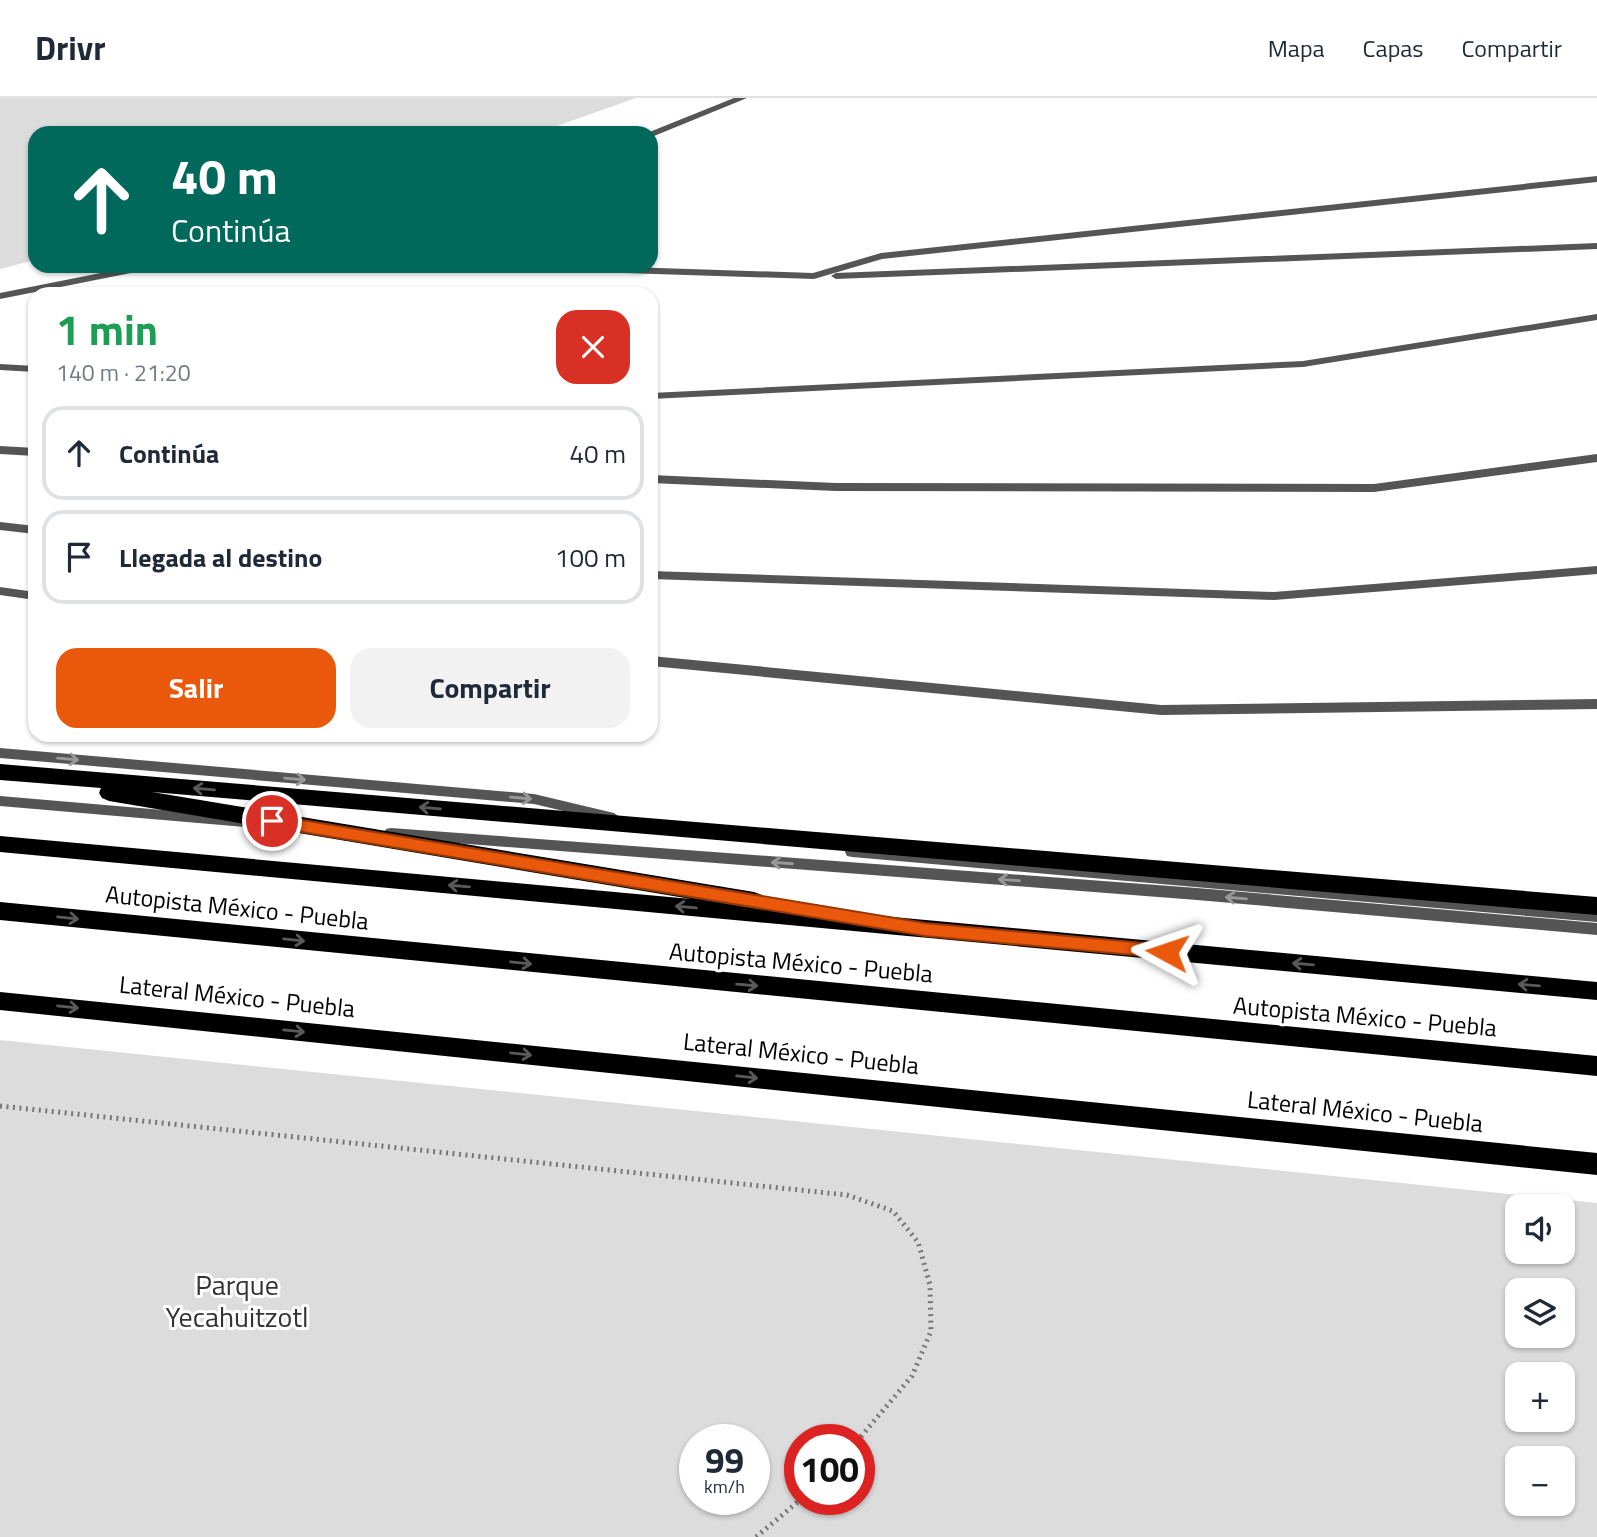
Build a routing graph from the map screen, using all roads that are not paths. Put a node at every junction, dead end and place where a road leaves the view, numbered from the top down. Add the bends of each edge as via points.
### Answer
1 (742, 98) edge
2 (658, 131) edge
3 (1597, 179) edge
4 (1597, 246) edge
5 (658, 271) edge
6 (116, 273) edge
7 (814, 276) junction
8 (45, 287) edge
9 (28, 290) edge
10 (0, 296) edge
11 (1597, 317) edge
12 (0, 367) edge
13 (28, 369) edge
14 (658, 396) edge
15 (0, 450) edge
16 (28, 452) edge
17 (1597, 458) edge
18 (658, 479) edge
19 (0, 526) edge
20 (28, 529) edge
21 (1597, 569) edge
22 (658, 575) edge
23 (0, 591) edge
24 (28, 595) edge
25 (658, 663) edge
26 (1597, 704) edge
27 (0, 754) edge
28 (0, 774) edge
29 (0, 801) edge
30 (0, 844) edge
31 (1597, 906) edge
32 (0, 911) edge
33 (1597, 916) edge
34 (925, 929) junction
35 (1597, 929) edge
36 (1597, 991) edge
37 (0, 1000) edge
38 (1597, 1066) edge
39 (1597, 1164) edge

1 - 2 lane
3 - 7 lane via 881,256
4 - 7 lane
5 - 7 lane
6 - 8 lane
9 - 10 lane
11 - 14 lane via 1303,364
12 - 13 lane
15 - 16 lane
17 - 18 lane via 1374,488 836,487
19 - 20 lane
21 - 22 lane via 1274,596
23 - 24 lane
25 - 26 lane via 1161,710
27 -> 33 lane via 534,799 702,838
31 -> 28 highway
28 - 34 highway
35 -> 29 lane
34 -> 30 highway, Autopista México - Puebla
32 -> 38 highway, Autopista México - Puebla
36 -> 34 highway, Autopista México - Puebla
37 -> 39 highway, Lateral México - Puebla

